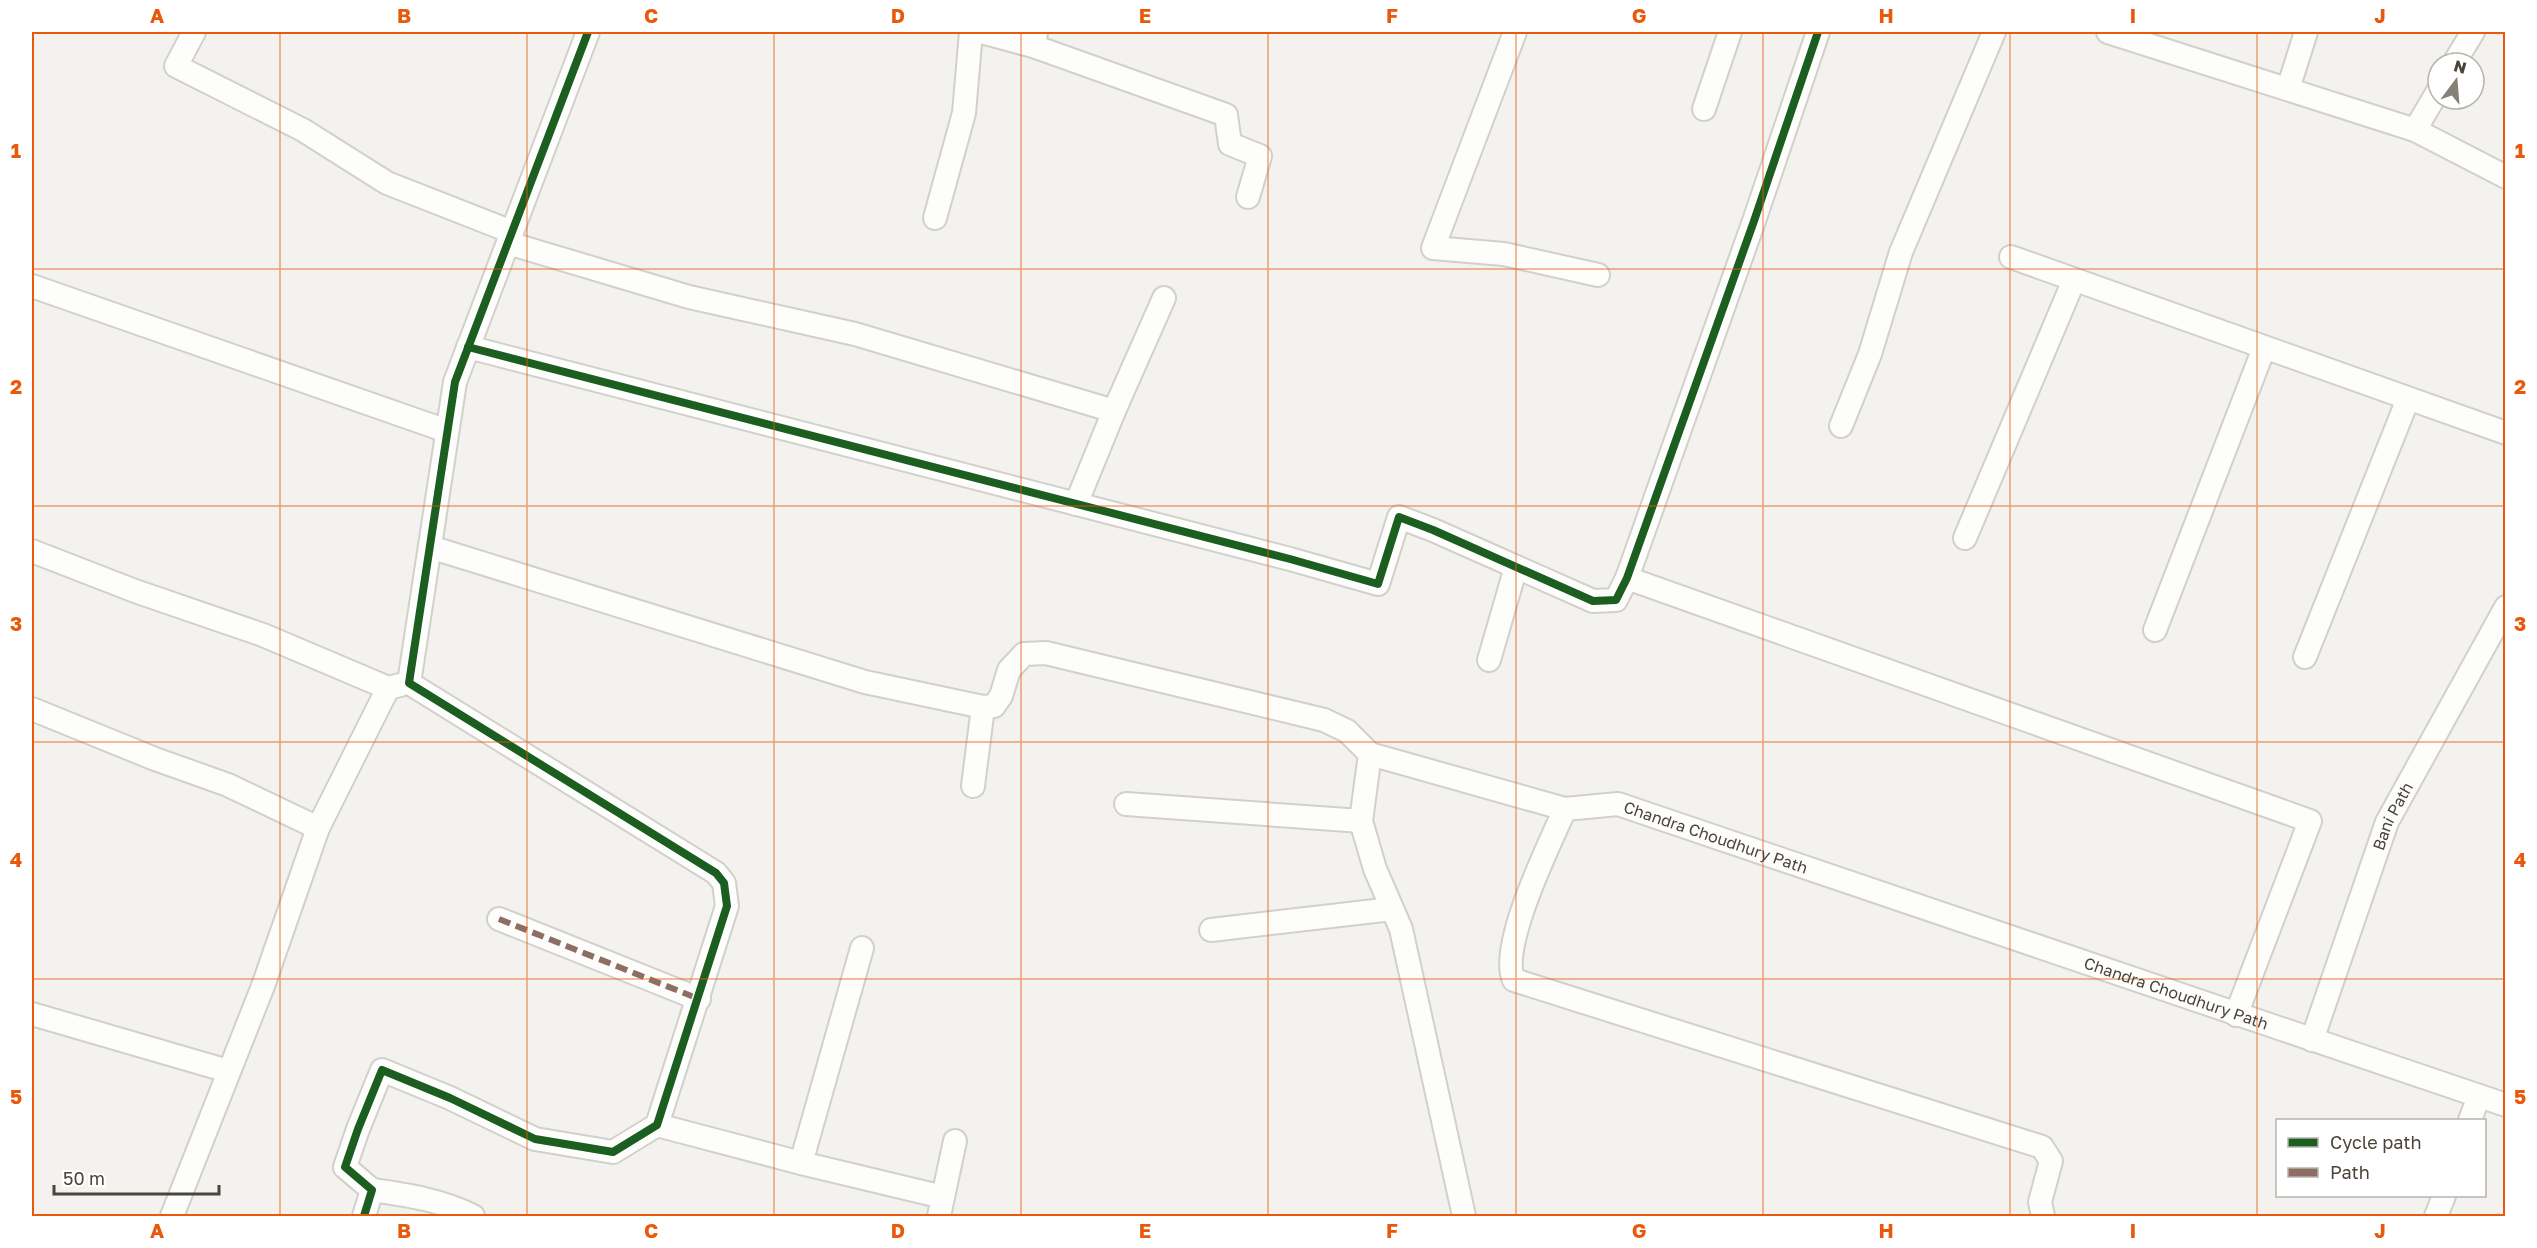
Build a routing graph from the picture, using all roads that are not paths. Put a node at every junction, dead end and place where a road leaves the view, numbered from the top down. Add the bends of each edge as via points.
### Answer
1 (194, 32) edge
2 (588, 32) edge
3 (971, 32) edge
4 (981, 32) edge
5 (1515, 32) edge
6 (1730, 32) edge
7 (1818, 32) edge
8 (1994, 32) edge
9 (2108, 32) edge
10 (2306, 32) edge
11 (2473, 32) edge
12 (1035, 39) edge
13 (2167, 40) edge
14 (2461, 51) edge
15 (2288, 89) junction
16 (1704, 109) dead end
17 (2426, 111) edge
18 (2415, 130) junction
19 (2505, 177) edge
20 (1248, 197) dead end
21 (936, 218) dead end
22 (510, 237) junction
23 (2011, 257) dead end
24 (1598, 275) dead end
25 (2074, 280) junction
26 (32, 286) edge
27 (1164, 298) dead end
28 (468, 347) junction
29 (2264, 348) junction
30 (2408, 399) junction
31 (1114, 411) junction
32 (1840, 426) dead end
33 (447, 431) junction
34 (2505, 434) edge
35 (1076, 504) junction
36 (1965, 538) dead end
37 (430, 547) junction
38 (32, 551) edge
39 (1516, 567) junction
40 (1627, 578) junction
41 (2505, 607) edge
42 (2156, 630) dead end
43 (2305, 657) dead end
44 (1489, 660) dead end
45 (398, 685) junction
46 (983, 707) junction
47 (32, 709) edge
48 (1370, 754) junction
49 (973, 786) dead end
50 (1126, 804) dead end
51 (1565, 809) junction
52 (1361, 821) junction
53 (318, 828) junction
54 (1392, 909) junction
55 (499, 919) dead end
56 (1211, 930) dead end
57 (862, 948) dead end
58 (699, 999) junction
59 (32, 1014) edge
60 (2236, 1015) junction
61 (2312, 1040) junction
62 (228, 1071) junction
63 (2479, 1096) junction
64 (2505, 1105) edge
65 (2470, 1119) edge
66 (657, 1125) junction
67 (955, 1141) dead end
68 (801, 1163) junction
69 (372, 1190) junction
70 (2444, 1197) edge
71 (941, 1207) edge
72 (172, 1216) edge
73 (364, 1216) edge
74 (473, 1216) edge
75 (1464, 1216) edge
76 (2043, 1216) edge
77 (2436, 1216) edge

1 - 22 street via 176,66 303,130 387,183
2 - 22 street
3 - 21 street via 964,113
4 - 12 street
5 - 24 street via 1433,248 1504,254
6 - 16 street
7 - 40 street
8 - 32 street via 1902,252 1870,354
9 - 13 street
10 - 15 street
11 - 14 street
12 - 20 street via 1226,115 1230,144 1260,156
13 - 15 street
15 - 18 street
17 - 18 street
18 - 19 street
22 - 28 street
22 - 31 street via 689,297 855,334
23 - 25 street
25 - 29 street
25 - 36 street
26 - 33 street
27 - 31 street
28 - 33 street via 455,382
28 - 35 street
29 - 30 street
29 - 42 street
30 - 34 street
30 - 43 street
31 - 35 street
33 - 37 street
35 - 39 street via 1378,584 1399,517
37 - 45 street
37 - 46 street via 865,682
38 - 45 street
39 - 40 street via 1593,601 1616,600
39 - 44 street
40 - 60 street via 2310,821
41 - 61 street, Bani Path via 2388,822
45 - 53 street
45 - 58 street via 716,873 724,882 727,906
46 - 48 street via 994,706 1009,670 1024,654 1046,652 1324,720 1347,731
46 - 49 street
47 - 53 street via 228,785
48 - 51 street, Chandra Choudhury Path
48 - 52 street
50 - 52 street
51 - 60 street, Chandra Choudhury Path via 1618,804
51 - 76 street via 1530,887 1511,953 1514,980 2042,1147 2051,1161 2040,1202
52 - 54 street
53 - 62 street via 263,986
54 - 56 street
54 - 75 street via 1401,929
55 - 58 street
57 - 68 street
58 - 66 street
59 - 62 street
60 - 61 street, Chandra Choudhury Path
61 - 63 street, Chandra Choudhury Path
62 - 72 street
63 - 64 street, Chandra Choudhury Path
63 - 65 street
66 - 68 street
66 - 69 street via 613,1152 535,1139 382,1070 345,1167
67 - 71 street
68 - 71 street
69 - 73 street
69 - 74 street via 423,1197
70 - 77 street

